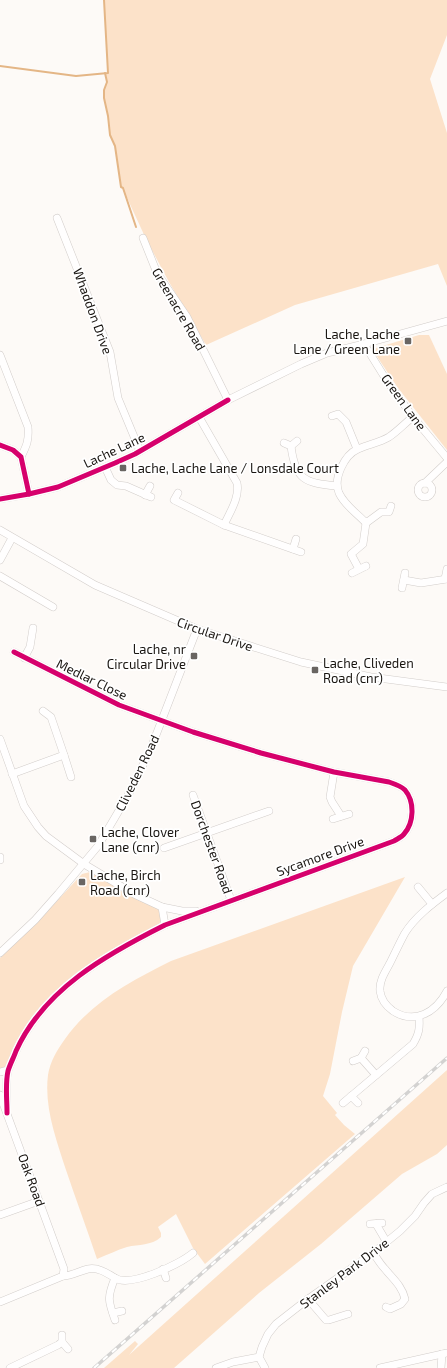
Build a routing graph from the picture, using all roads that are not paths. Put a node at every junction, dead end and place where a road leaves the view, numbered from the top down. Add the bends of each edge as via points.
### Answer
1 (57, 218) dead end
2 (142, 238) dead end
3 (447, 321) edge
4 (364, 344) junction
5 (0, 355) edge
6 (228, 400) junction
7 (336, 413) dead end
8 (199, 417) junction
9 (413, 417) junction
10 (297, 441) dead end
11 (0, 445) edge
12 (357, 449) junction
13 (140, 451) junction
14 (21, 457) junction
15 (447, 458) edge
16 (447, 462) edge
17 (105, 467) junction
18 (425, 483) dead end
19 (150, 486) dead end
20 (337, 486) junction
21 (178, 493) dead end
22 (29, 494) junction
23 (0, 499) edge
24 (390, 513) dead end
25 (366, 523) junction
26 (224, 525) junction
27 (0, 530) edge
28 (12, 538) junction
29 (296, 539) dead end
30 (292, 550) junction
31 (301, 552) dead end
32 (0, 560) edge
33 (447, 569) edge
34 (352, 573) dead end
35 (0, 576) edge
36 (446, 579) edge
37 (402, 588) dead end
38 (54, 607) dead end
39 (33, 628) dead end
40 (197, 629) junction
41 (14, 652) dead end
42 (24, 658) junction
43 (447, 687) edge
44 (47, 711) dead end
45 (162, 720) junction
46 (0, 739) edge
47 (64, 755) junction
48 (334, 772) junction
49 (12, 774) junction
50 (71, 777) dead end
51 (193, 795) dead end
52 (269, 810) dead end
53 (349, 814) dead end
54 (341, 816) junction
55 (333, 818) dead end
56 (207, 833) junction
57 (164, 848) dead end
58 (84, 864) junction
59 (418, 888) dead end
60 (447, 893) edge
61 (231, 900) junction
62 (432, 904) junction
63 (162, 907) junction
64 (201, 911) junction
65 (165, 925) junction
66 (0, 953) edge
67 (447, 991) edge
68 (445, 1001) edge
69 (419, 1017) junction
70 (365, 1051) dead end
71 (361, 1058) junction
72 (353, 1061) dead end
73 (8, 1070) junction
74 (0, 1072) edge
75 (376, 1075) junction
76 (0, 1094) edge
77 (351, 1096) junction
78 (343, 1103) dead end
79 (358, 1103) dead end
80 (7, 1113) junction
81 (447, 1187) edge
82 (39, 1201) junction
83 (0, 1215) edge
84 (376, 1224) dead end
85 (386, 1241) junction
86 (193, 1253) dead end
87 (373, 1253) junction
88 (163, 1269) junction
89 (63, 1276) junction
90 (116, 1278) junction
91 (166, 1278) dead end
92 (308, 1299) junction
93 (0, 1302) edge
94 (389, 1310) dead end
95 (122, 1311) dead end
96 (348, 1314) dead end
97 (326, 1320) junction
98 (322, 1327) dead end
99 (68, 1349) dead end
100 (445, 1353) edge
101 (259, 1357) junction
102 (14, 1367) edge
103 (216, 1368) edge
104 (265, 1368) edge
105 (380, 1368) edge
106 (441, 1368) edge

1 - 13 street, Whaddon Drive via 110,352 118,398
2 - 6 street, Greenacre Road via 157,273 187,317
3 - 4 street, Lache Lane
4 - 6 street, Lache Lane via 327,353
4 - 9 street, Green Lane
5 - 14 street via 28,427 29,438
6 - 8 street, Lache Lane
7 - 12 street via 346,422
8 - 13 street, Lache Lane
8 - 26 street via 238,483 237,498
9 - 12 street via 390,436 376,444
9 - 15 street, Green Lane
10 - 20 street via 288,445 300,475 316,484
11 - 14 street via 13,450
12 - 20 street via 341,467
13 - 17 street, Lache Lane
14 - 22 street
16 - 18 street
17 - 19 street via 111,480 117,485 126,486 148,496
17 - 22 street, Lache Lane via 58,487
20 - 25 street via 344,501
21 - 26 street via 174,500
22 - 23 street, Lache Lane
24 - 25 street via 381,512
25 - 34 street via 363,544 349,555 362,568
26 - 30 street
27 - 28 street, Circular Drive
28 - 32 street
28 - 40 street, Circular Drive via 95,585
29 - 30 street
30 - 31 street
33 - 36 street
35 - 38 street
36 - 37 street via 421,584 404,576
39 - 42 street via 30,647
40 - 43 street, Circular Drive via 301,662 371,677
40 - 45 street, Cliveden Road
41 - 42 street, Medlar Close
42 - 45 street, Medlar Close via 119,705
44 - 47 street
45 - 48 street, Sycamore Drive via 232,744
45 - 58 street, Cliveden Road via 131,790 98,846
46 - 49 street
47 - 49 street
47 - 50 street
48 - 54 street via 330,797
48 - 61 street, Sycamore Drive via 389,782 405,790 412,807 412,817 404,835 394,841
49 - 58 street via 24,806 38,827 59,847
51 - 56 street, Dorchester Road
52 - 56 street
53 - 54 street
54 - 55 street
56 - 57 street
56 - 61 street, Dorchester Road
58 - 63 street via 134,894
58 - 66 street, Cliveden Road via 35,920
59 - 62 street
60 - 62 street
61 - 64 street, Sycamore Drive
62 - 69 street via 406,933 380,985 383,1001 389,1009 399,1015
63 - 64 street
63 - 65 street
64 - 65 street, Sycamore Drive
65 - 73 street, Sycamore Drive via 108,956 54,998 22,1039
67 - 68 street
68 - 69 street
69 - 75 street via 420,1029 413,1044
70 - 71 street
71 - 72 street
71 - 75 street
73 - 74 street
73 - 80 street, Sycamore Drive
75 - 77 street
76 - 80 street, Oak Road
77 - 78 street
77 - 79 street
80 - 82 street, Oak Road
81 - 85 street, Stanley Park Drive via 432,1194 415,1216
82 - 83 street
82 - 89 street, Oak Road via 64,1269
84 - 85 street
85 - 87 street, Stanley Park Drive
86 - 88 street via 185,1260
87 - 92 street, Stanley Park Drive
87 - 94 street via 396,1280 408,1300
88 - 90 street via 131,1280
88 - 91 street
89 - 90 street via 98,1269
89 - 93 street
90 - 95 street via 109,1293 109,1304 114,1317
92 - 97 street
92 - 101 street, Stanley Park Drive via 268,1334
96 - 97 street
97 - 98 street
99 - 102 street via 62,1339
100 - 105 street
100 - 106 street
101 - 103 street
101 - 104 street

